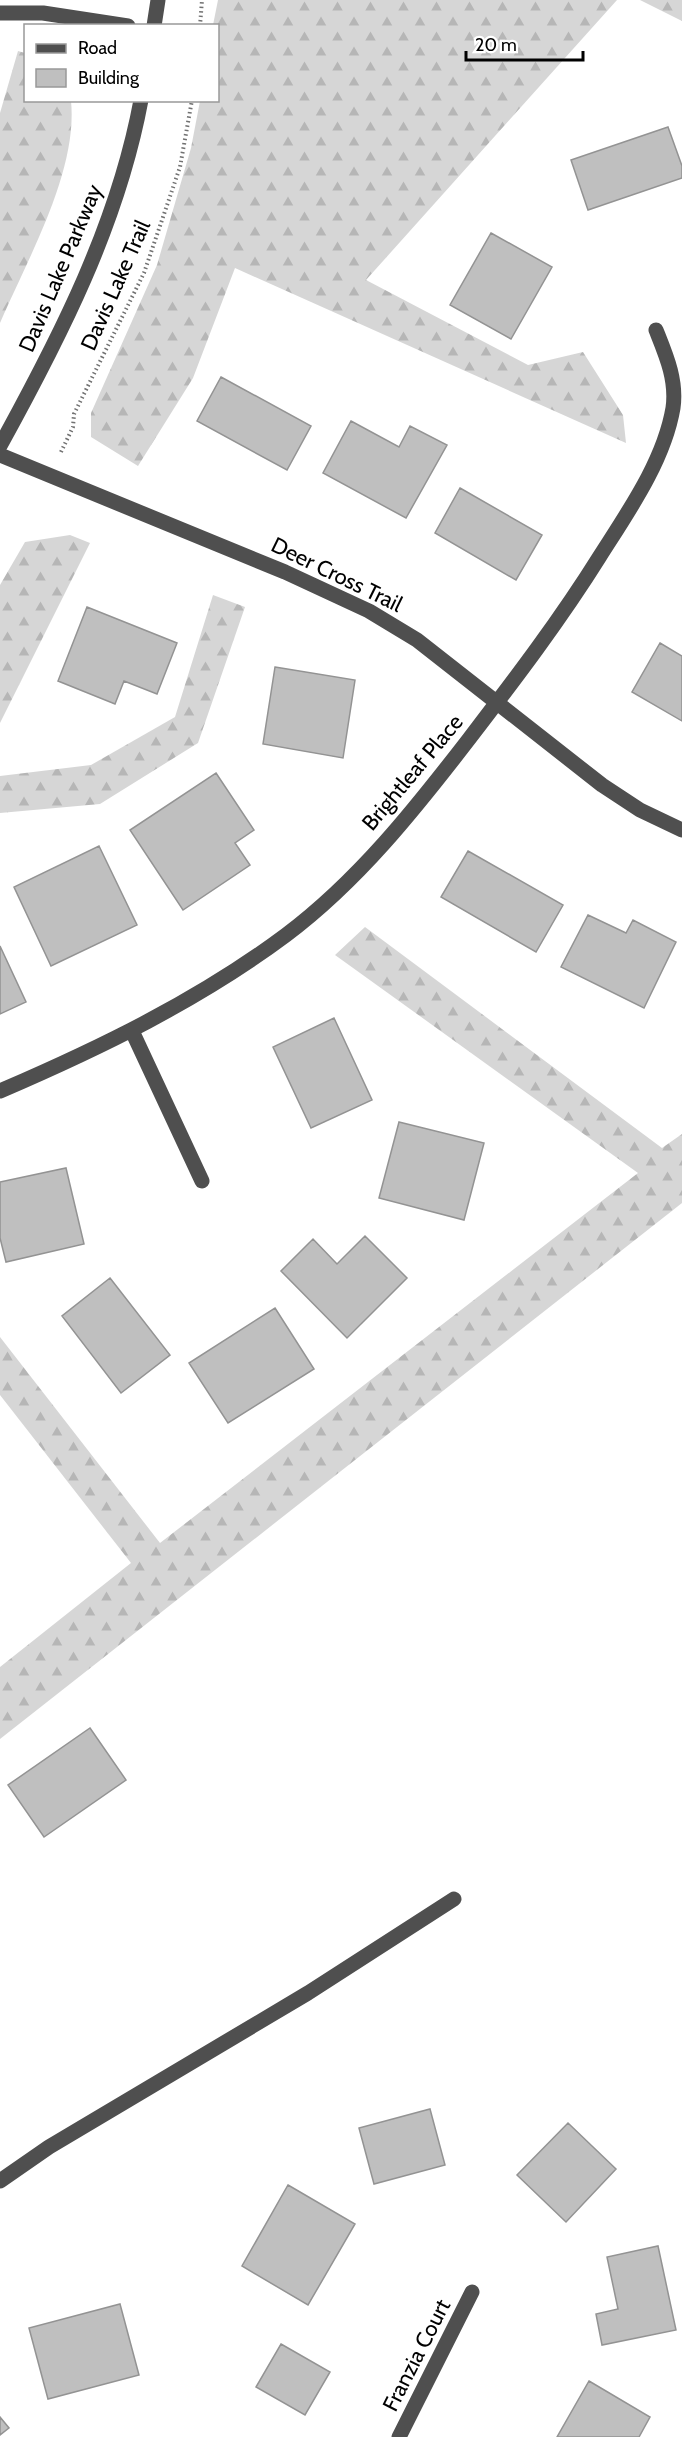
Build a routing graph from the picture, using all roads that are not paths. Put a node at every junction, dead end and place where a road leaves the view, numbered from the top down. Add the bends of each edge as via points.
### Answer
1 (158, 0) edge
2 (0, 13) edge
3 (115, 24) edge
4 (154, 24) edge
5 (141, 102) edge
6 (656, 330) dead end
7 (0, 446) edge
8 (0, 455) edge
9 (497, 702) junction
10 (682, 830) edge
11 (132, 1031) junction
12 (0, 1091) edge
13 (202, 1181) dead end
14 (454, 1899) dead end
15 (0, 2181) edge
16 (472, 2292) dead end
17 (399, 2437) edge

1 - 4 street
2 - 3 street via 43,13
5 - 7 street, Davis Lake Parkway via 122,178 92,261 36,381
6 - 9 street, Brightleaf Place via 669,363 673,406 656,460 556,625
8 - 9 street, Deer Cross Trail via 369,610 417,640
9 - 10 street, Deer Cross Trail via 602,785 640,810
9 - 11 street, Brightleaf Place via 420,802 351,878 288,934 207,988
11 - 12 street, Brightleaf Place
11 - 13 street
14 - 15 street via 308,1993 49,2147
16 - 17 street, Franzia Court

